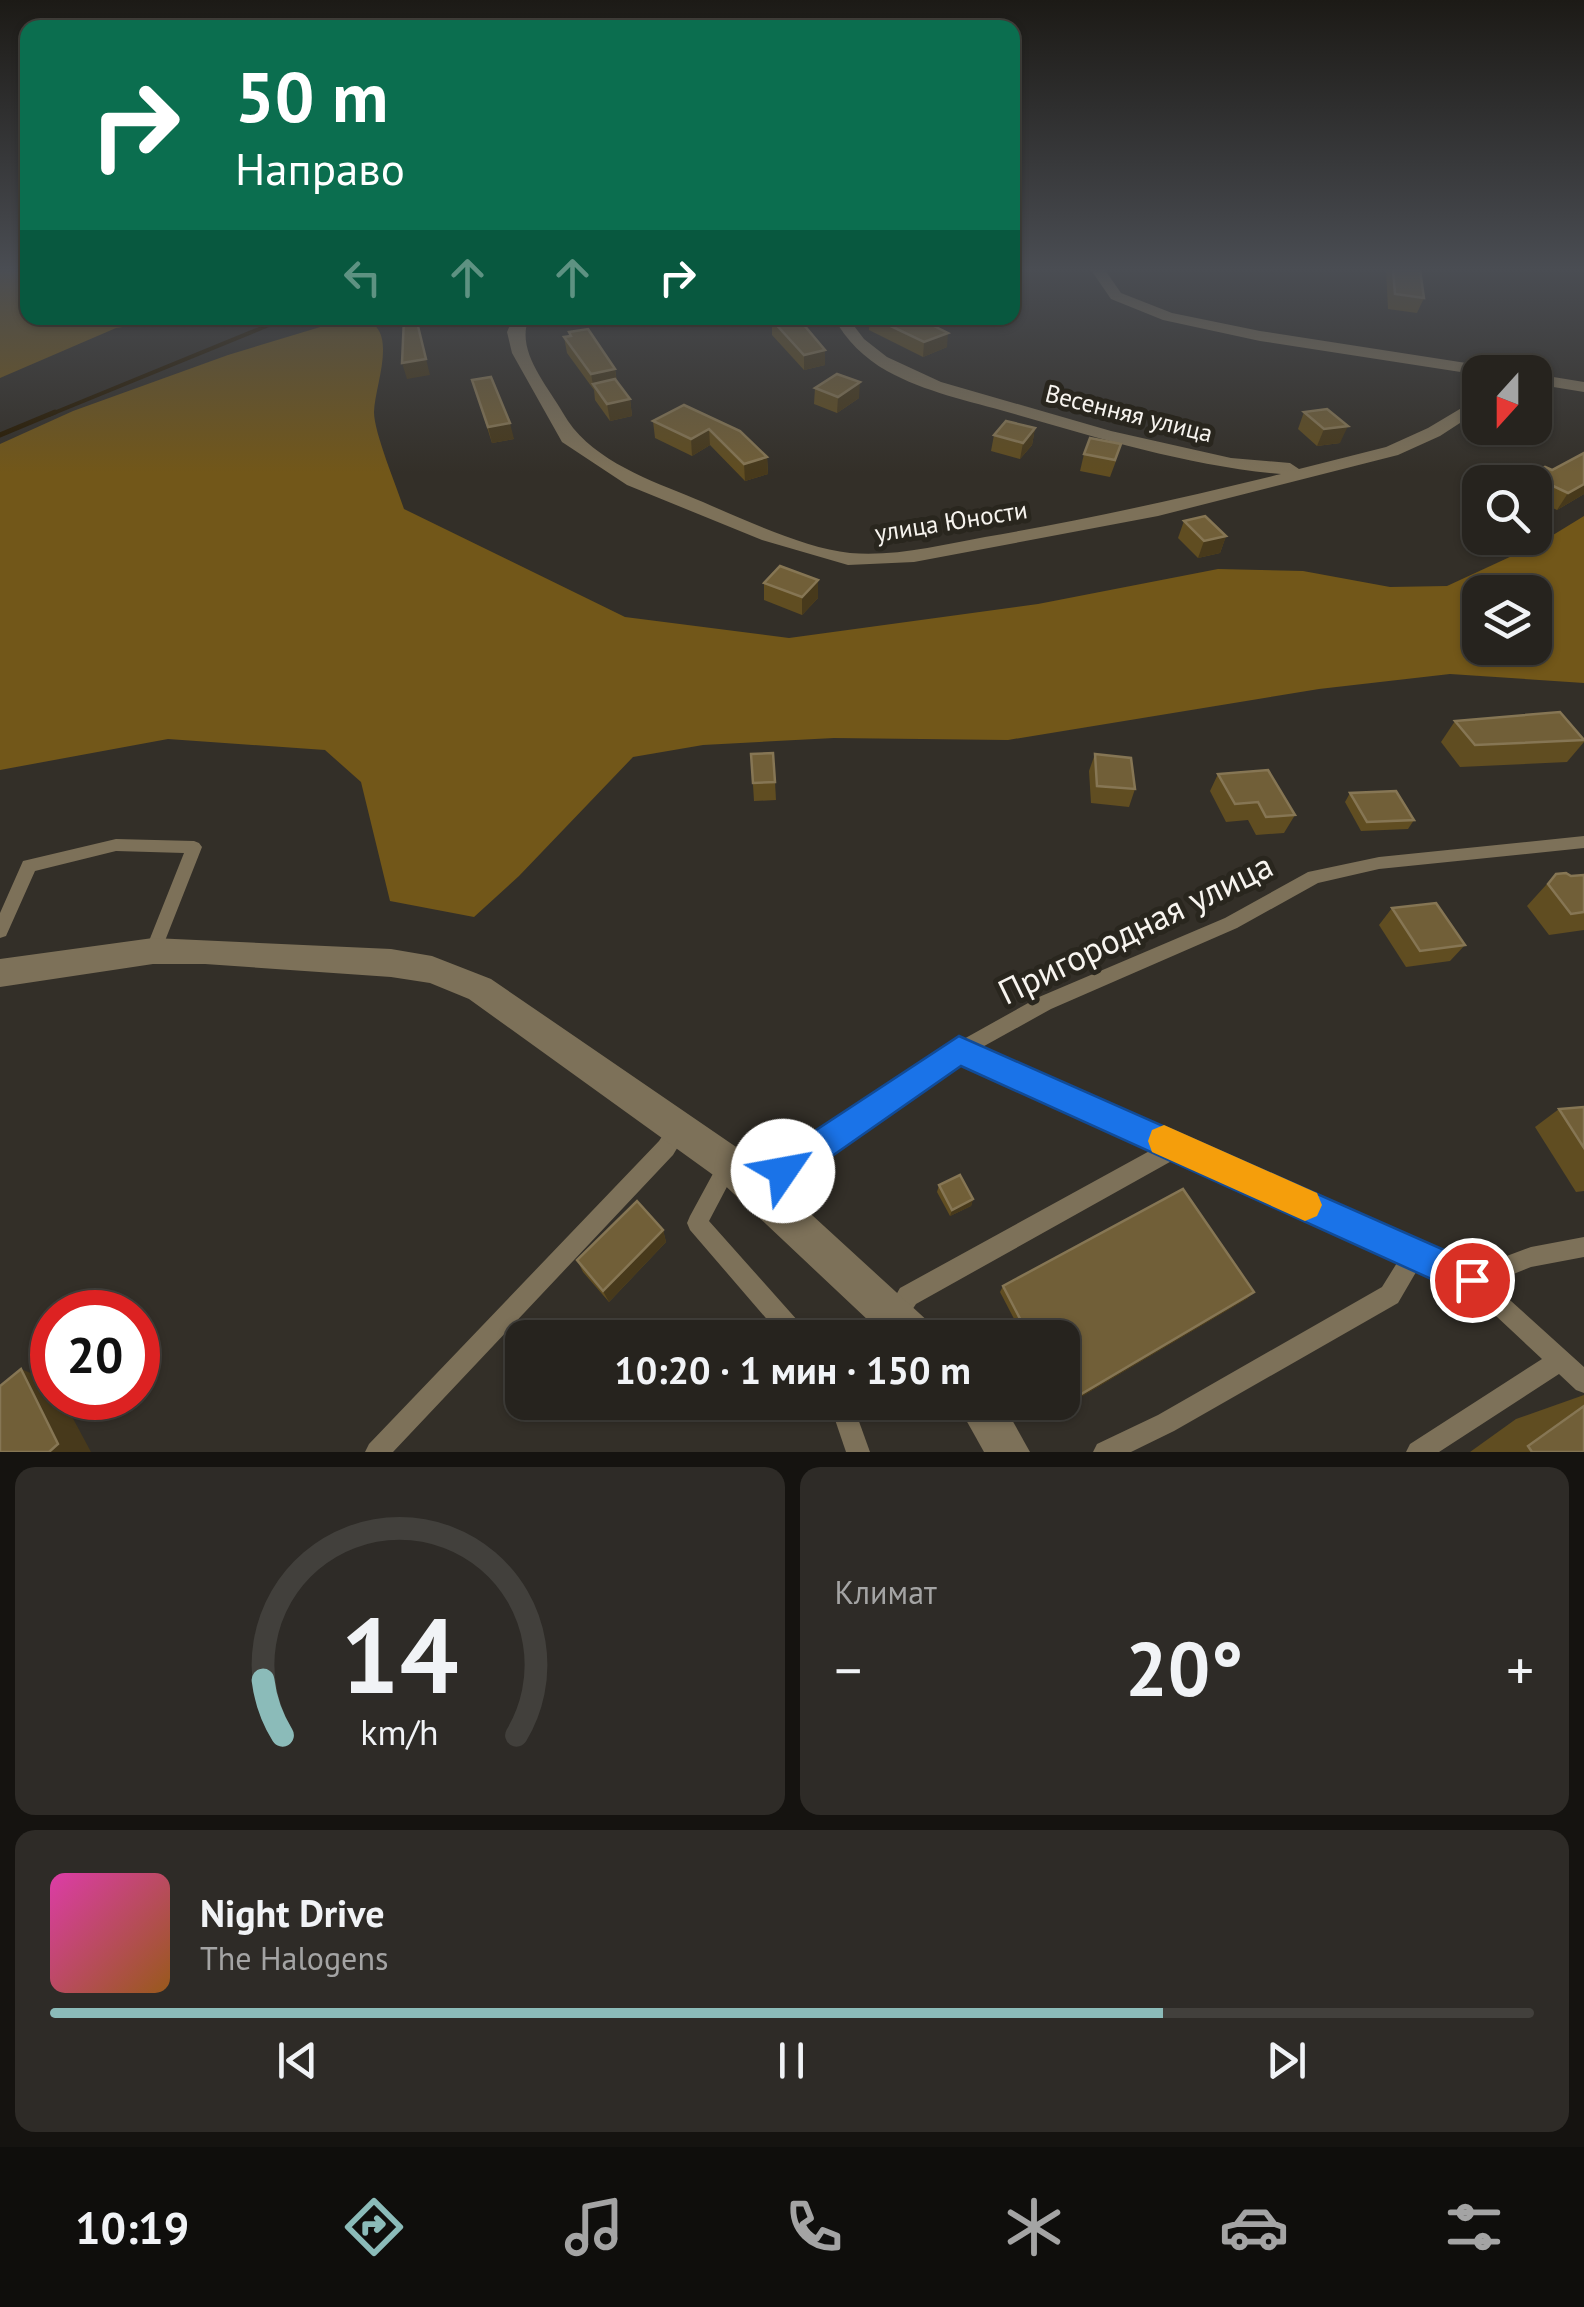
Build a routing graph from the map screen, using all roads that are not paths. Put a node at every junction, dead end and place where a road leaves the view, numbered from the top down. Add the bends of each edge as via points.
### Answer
1 (517, 338) edge
2 (858, 338) edge
3 (1268, 338) edge
4 (1462, 367) edge
5 (1552, 382) edge
6 (1584, 387) edge
7 (1462, 414) edge
8 (1313, 470) junction
9 (1584, 842) edge
10 (0, 931) edge
11 (153, 952) junction
12 (0, 973) edge
13 (959, 1050) junction
14 (678, 1130) junction
15 (1177, 1147) junction
16 (729, 1164) junction
17 (761, 1194) junction
18 (1584, 1247) edge
19 (1414, 1255) junction
20 (1472, 1280) junction
21 (782, 1320) edge
22 (897, 1320) edge
23 (906, 1320) edge
24 (1560, 1360) junction
25 (1584, 1382) edge
26 (846, 1420) edge
27 (989, 1420) edge
28 (377, 1452) edge
29 (858, 1452) edge
30 (1009, 1452) edge
31 (1105, 1452) edge
32 (1418, 1452) edge

1 - 8 street, улица Юности via 568,438 634,482 769,536 848,558 914,556 1021,536
2 - 8 street, Весенняя улица via 872,356 907,376 1106,436 1231,464
3 - 4 street
5 - 6 street
7 - 8 street, улица Юности via 1392,451
9 - 13 lane, Пригородная улица via 1314,876 1231,923 1045,1002
10 - 11 lane via 29,866 116,845 194,847
11 - 12 street
11 - 14 street via 319,956 432,970 480,989
13 - 15 lane
13 - 17 lane, Пригородная улица via 783,1171
14 - 16 street
14 - 28 lane
15 - 19 lane
15 - 23 lane via 908,1296
16 - 17 street
16 - 21 lane via 697,1223
17 - 22 street
18 - 20 lane via 1530,1257
19 - 20 lane
19 - 31 lane via 1390,1295
20 - 24 lane
24 - 25 lane
24 - 32 lane
26 - 29 lane
27 - 30 street

